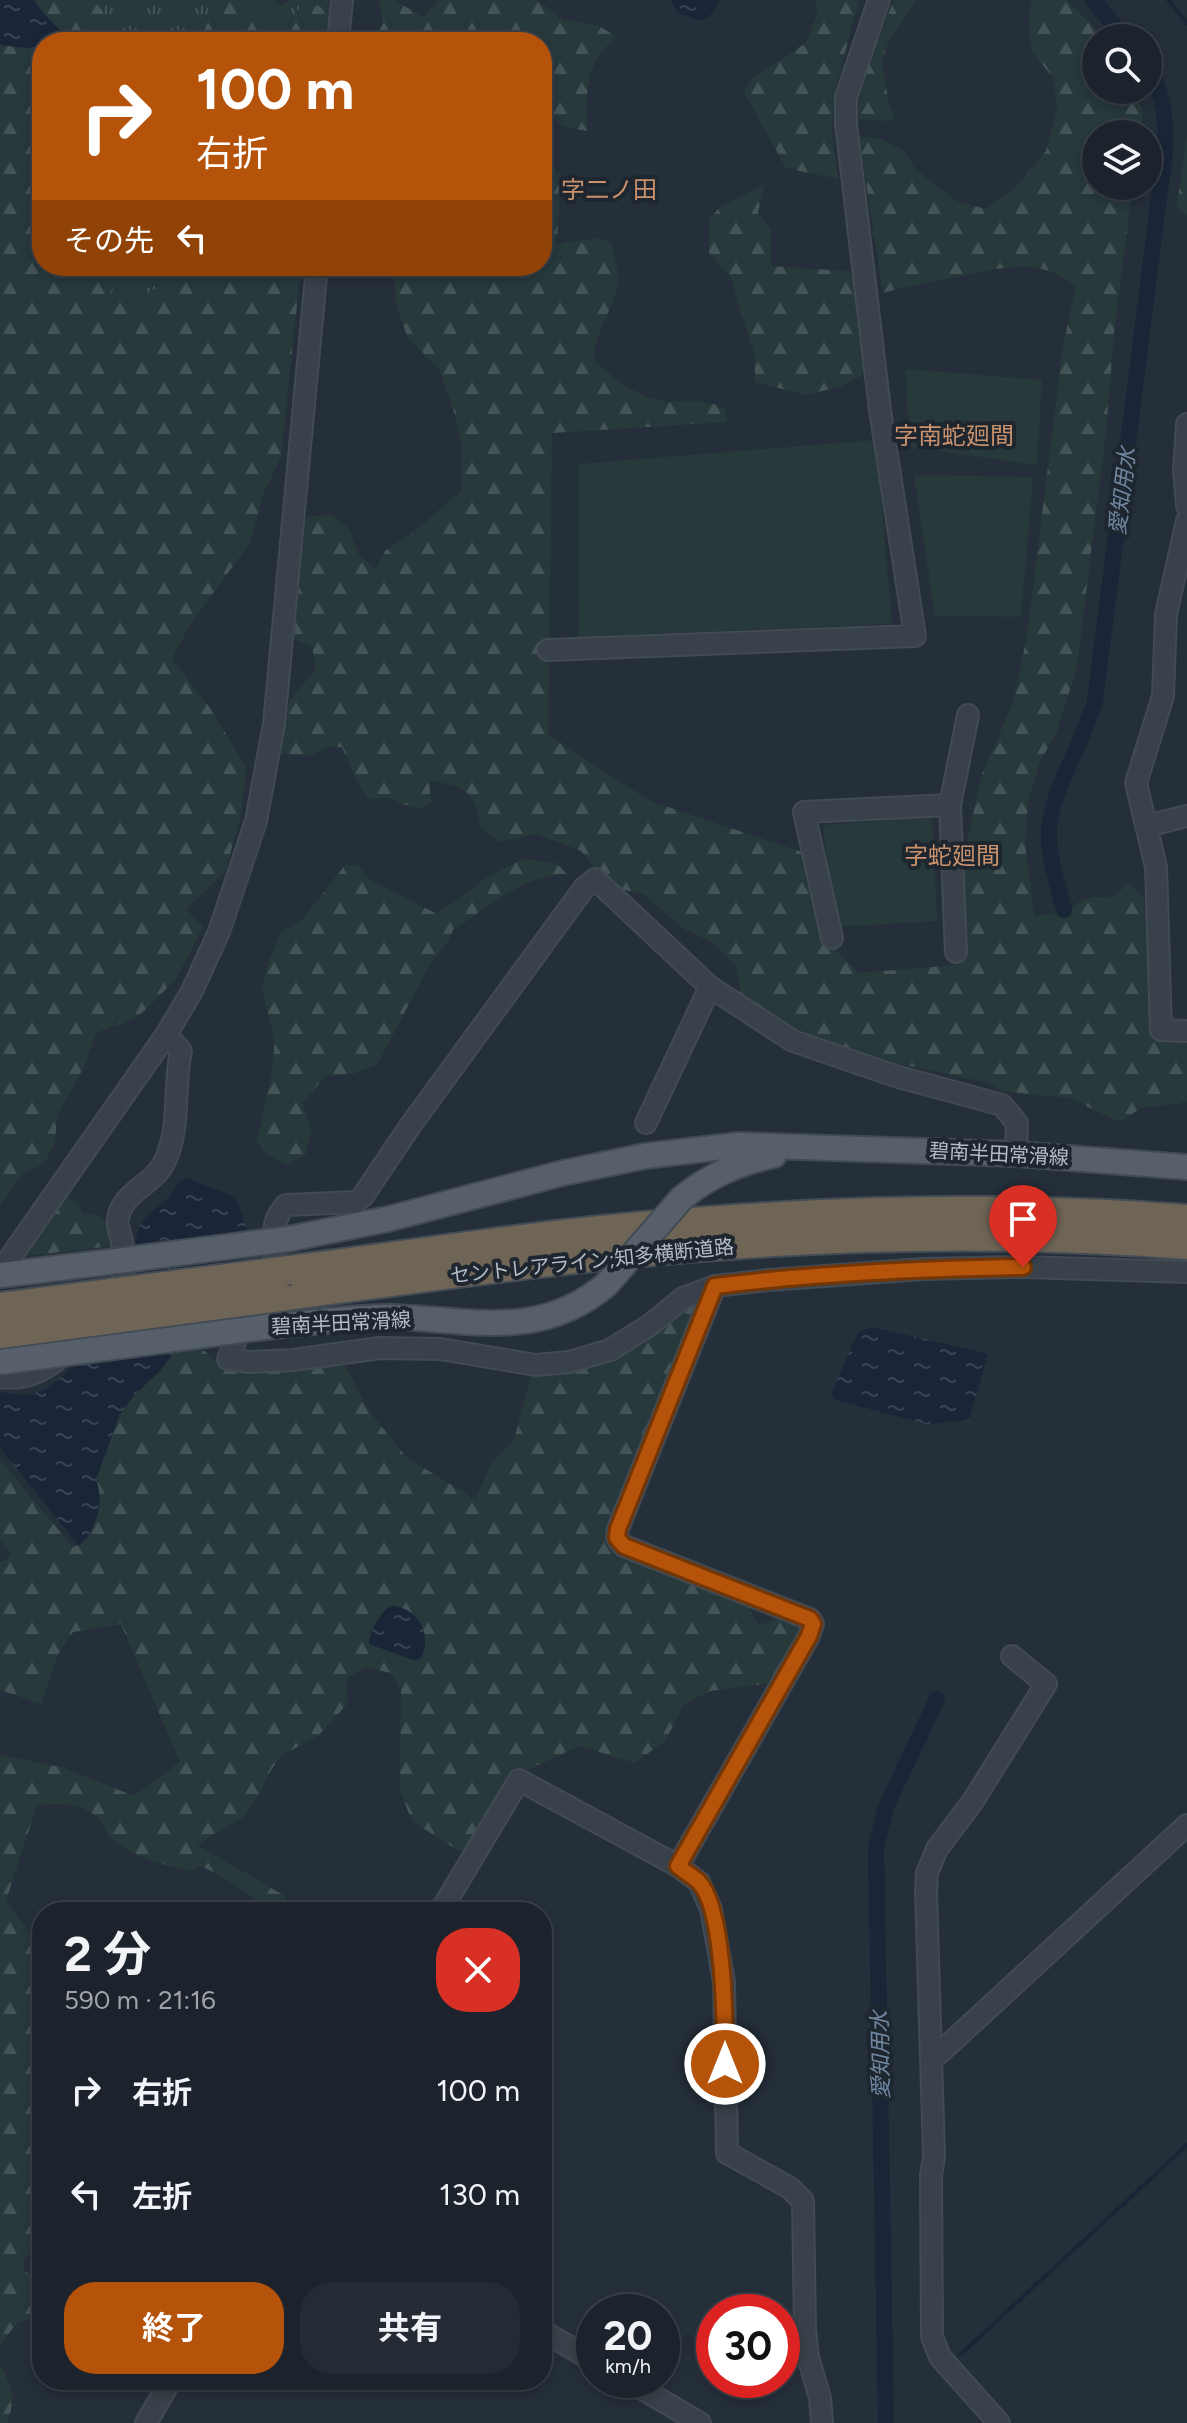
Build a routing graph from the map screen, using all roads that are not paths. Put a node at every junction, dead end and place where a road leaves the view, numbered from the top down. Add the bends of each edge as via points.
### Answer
1 (342, 0) edge
2 (879, 0) edge
3 (339, 32) edge
4 (316, 276) edge
5 (1187, 424) edge
6 (1187, 506) edge
7 (1187, 521) edge
8 (1183, 560) edge
9 (548, 650) dead end
10 (968, 715) dead end
11 (950, 805) junction
12 (1187, 816) edge
13 (1147, 826) junction
14 (832, 938) dead end
15 (956, 952) dead end
16 (710, 987) junction
17 (1187, 1031) edge
18 (166, 1035) junction
19 (646, 1123) dead end
20 (811, 1147) junction
21 (1016, 1154) junction
22 (645, 1156) junction
23 (1187, 1167) edge
24 (682, 1198) junction
25 (1187, 1219) edge
26 (1187, 1245) edge
27 (1187, 1272) edge
28 (0, 1273) edge
29 (715, 1286) junction
30 (0, 1307) edge
31 (0, 1334) edge
32 (0, 1362) edge
33 (0, 1377) edge
34 (1012, 1656) dead end
35 (1187, 1825) edge
36 (678, 1866) junction
37 (446, 1902) edge
38 (932, 2060) junction
39 (552, 2337) edge
40 (576, 2351) edge
41 (165, 2390) edge
42 (658, 2398) edge
43 (146, 2423) edge
44 (700, 2423) edge
45 (822, 2423) edge
46 (999, 2423) edge

1 - 3 street
2 - 9 street via 846,97 846,124 880,410 915,636
4 - 18 street via 274,724 256,821 219,932
5 - 6 street
7 - 8 street
8 - 13 street via 1166,614 1163,696 1137,779
10 - 11 street
11 - 14 street via 804,812
11 - 15 street
12 - 13 street
13 - 17 street via 1156,867 1161,1030
16 - 19 street
16 - 21 street via 793,1041 1002,1105 1017,1123
16 - 29 street via 607,889 595,879 588,884 363,1196 356,1202 286,1205 279,1212 273,1226 273,1268 256,1293 228,1359 293,1360 380,1348 440,1349 536,1365 569,1362 610,1350 683,1298
18 - 28 street
18 - 33 street via 181,1051 175,1130 163,1166 125,1201 117,1220 123,1242 121,1285 70,1348 46,1368 15,1380
20 - 21 main road, 碧南半田常滑線
20 - 22 main road, 碧南半田常滑線 via 739,1145
20 - 24 main road, 碧南半田常滑線 via 743,1162
21 - 23 main road, 碧南半田常滑線
22 - 24 main road via 677,1164 683,1172
22 - 28 main road, 碧南半田常滑線, bridge via 288,1239
24 - 32 main road, 碧南半田常滑線, bridge via 607,1284 568,1311 530,1321 393,1317 273,1326
25 - 30 highway, セントレアライン;知多横断道路, bridge via 989,1212 813,1215 643,1226
26 - 31 highway, セントレアライン;知多横断道路, bridge via 934,1237 592,1257
27 - 29 street via 923,1269
29 - 36 street via 617,1538 624,1546 813,1624
34 - 38 street via 1046,1684 937,1849 927,1873
35 - 38 street
36 - 37 street via 519,1780
36 - 45 street via 699,1882 711,1909 724,1982 727,2153 790,2188 803,2201 805,2329
38 - 46 street via 932,2337 940,2357
39 - 40 street
41 - 43 street
42 - 44 street

